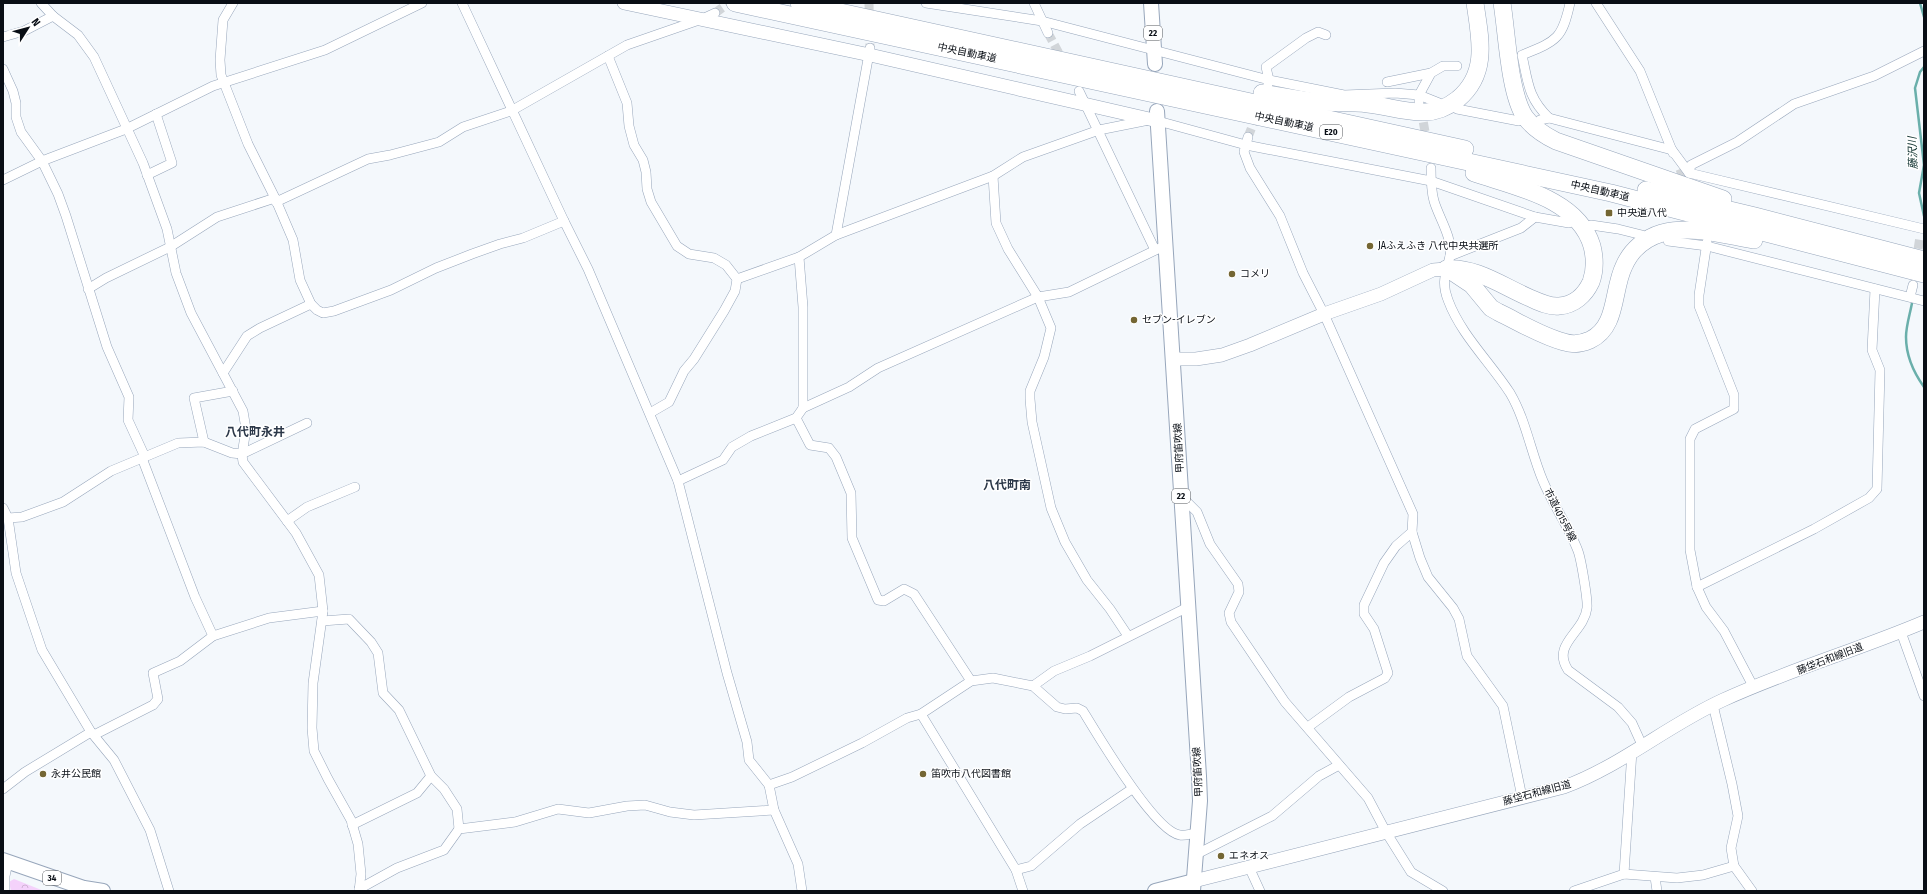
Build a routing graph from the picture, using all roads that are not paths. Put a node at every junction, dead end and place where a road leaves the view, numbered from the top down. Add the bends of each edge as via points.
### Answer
1 (41, 3) edge
2 (233, 3) edge
3 (422, 3) edge
4 (462, 3) edge
5 (624, 3) edge
6 (735, 3) edge
7 (798, 3) edge
8 (926, 3) edge
9 (1034, 3) edge
10 (1151, 3) edge
11 (1475, 3) edge
12 (1502, 3) edge
13 (1570, 3) edge
14 (1596, 3) edge
15 (715, 13) tunnel mouth
16 (53, 16) junction
17 (702, 19) junction
18 (1042, 21) junction
19 (1048, 33) tunnel mouth
20 (1326, 35) dead end
21 (3, 37) edge
22 (1924, 51) edge
23 (870, 52) junction
24 (608, 56) junction
25 (1154, 58) junction
26 (1457, 66) dead end
27 (3, 69) edge
28 (1124, 73) junction
29 (1432, 73) junction
30 (224, 82) junction
31 (1268, 82) junction
32 (1387, 82) dead end
33 (1079, 91) dead end
34 (1419, 98) junction
35 (1440, 103) dead end
36 (1086, 104) junction
37 (1457, 109) dead end
38 (511, 111) junction
39 (156, 114) junction
40 (1249, 114) junction
41 (1156, 117) junction
42 (1519, 121) dead end
43 (126, 129) junction
44 (1099, 130) junction
45 (1247, 141) junction
46 (1672, 150) junction
47 (42, 161) junction
48 (1431, 168) dead end
49 (1680, 169) tunnel mouth
50 (1689, 173) junction
51 (147, 175) junction
52 (992, 176) junction
53 (3, 180) edge
54 (1432, 181) junction
55 (276, 200) junction
56 (1535, 217) junction
57 (564, 221) junction
58 (1569, 223) dead end
59 (1591, 225) dead end
60 (1922, 231) edge
61 (836, 235) junction
62 (1642, 235) dead end
63 (1668, 240) dead end
64 (1707, 244) junction
65 (170, 247) junction
66 (1160, 248) junction
67 (1903, 254) junction
68 (799, 257) junction
69 (1861, 257) junction
70 (1924, 260) edge
71 (1448, 263) junction
72 (737, 279) junction
73 (1919, 280) edge
74 (88, 289) junction
75 (1875, 289) junction
76 (1038, 297) junction
77 (1910, 298) junction
78 (1924, 301) edge
79 (311, 304) junction
80 (1324, 314) junction
81 (1174, 359) junction
82 (223, 373) junction
83 (233, 391) junction
84 (803, 408) junction
85 (650, 413) junction
86 (796, 418) junction
87 (307, 423) dead end
88 (204, 442) junction
89 (242, 454) junction
90 (143, 457) junction
91 (678, 481) junction
92 (355, 487) dead end
93 (1181, 496) junction
94 (3, 508) edge
95 (8, 518) junction
96 (287, 521) junction
97 (1412, 532) junction
98 (1696, 587) junction
99 (1188, 607) junction
100 (323, 611) junction
101 (322, 621) junction
102 (1924, 622) edge
103 (1901, 632) junction
104 (213, 636) junction
105 (1128, 636) junction
106 (971, 681) junction
107 (1033, 686) junction
108 (1754, 688) junction
109 (1924, 696) edge
110 (1713, 705) junction
111 (921, 714) junction
112 (1308, 727) junction
113 (93, 733) junction
114 (1637, 748) junction
115 (1339, 765) junction
116 (431, 776) junction
117 (769, 785) junction
118 (3, 789) edge
119 (1132, 790) junction
120 (1522, 797) junction
121 (774, 810) junction
122 (352, 825) junction
123 (459, 829) junction
124 (1386, 832) junction
125 (1198, 833) junction
126 (1197, 854) junction
127 (5, 861) edge
128 (1734, 866) junction
129 (1249, 867) junction
130 (1016, 870) junction
131 (1624, 874) junction
132 (1655, 877) junction
133 (1194, 886) edge
134 (359, 890) edge
135 (5, 891) edge
136 (103, 891) edge
137 (169, 891) edge
138 (802, 891) edge
139 (1023, 891) edge
140 (1155, 891) edge
141 (1260, 891) edge
142 (1443, 891) edge
143 (1574, 891) edge
144 (1657, 891) edge
145 (1752, 891) edge

1 - 16 street
2 - 30 street via 223,20 220,60
3 - 30 street via 325,50
4 - 38 street
5 - 17 street
6 - 40 highway, 中央自動車道 / E20
7 - 28 highway, 中央自動車道 / E20
8 - 18 street
9 - 18 street
10 - 25 main road, 22
11 - 28 highway via 1481,54 1474,81 1466,93 1455,102 1441,109 1426,112 1369,104 1320,102
12 - 67 highway via 1516,95 1525,117 1545,135 1755,210
13 - 46 street via 1562,32 1554,40 1522,55 1531,96 1544,119
14 - 46 street via 1640,71
15 - 17 street
16 - 21 street via 24,31
16 - 43 street via 78,34 94,57
17 - 23 street
17 - 24 street via 627,45
18 - 19 street
18 - 25 street
20 - 31 street via 1318,32 1306,38 1266,67
22 - 50 street via 1874,76 1794,104 1737,142 1691,165
23 - 36 street
23 - 61 street
24 - 38 street
24 - 72 street via 627,103 629,126 634,145 643,160 647,189 662,221 677,246 689,254 714,258 726,265
25 - 31 street
26 - 29 street via 1443,66
27 - 47 street via 13,91 16,117 21,132
28 - 67 highway, 中央自動車道 / E20 via 1629,186
29 - 32 street
29 - 34 street
30 - 39 street
30 - 55 street via 248,144
31 - 34 street via 1344,95 1395,93
33 - 36 street
34 - 35 street
36 - 41 street
36 - 44 street
37 - 42 street
38 - 55 street via 463,126 439,142 368,159
38 - 57 street
39 - 43 street
39 - 51 street via 172,163
40 - 69 highway, 中央自動車道 / E20 via 1611,193
40 - 71 highway via 1452,165 1534,193 1561,206 1579,221 1590,241 1594,261 1592,279 1583,295 1569,304 1560,306 1540,303
41 - 44 street
41 - 45 street
41 - 66 main road, 甲府笛吹線 / 22
43 - 47 street
43 - 51 street
44 - 52 street via 1024,157
44 - 66 street
45 - 54 street
45 - 80 street via 1244,152 1250,168 1280,216 1303,274
46 - 49 street
46 - 50 street
47 - 53 street
47 - 74 street via 66,216
48 - 54 street, 市道4015号線
50 - 60 street
51 - 65 street via 168,229
52 - 61 street
52 - 76 street via 996,223 1008,249
54 - 56 street
54 - 71 street, 市道4015号線 via 1434,201 1449,239
55 - 65 street via 217,217
55 - 79 street via 293,240 300,280
56 - 58 street
56 - 71 street via 1522,228
57 - 79 street via 523,238 464,257 391,290 334,311 323,313
57 - 85 street via 588,269
59 - 62 street
61 - 68 street
63 - 64 street
64 - 75 street
64 - 98 street via 1699,295 1700,306 1734,394 1734,409 1695,429 1690,439 1690,550
65 - 74 street
65 - 82 street via 176,273 191,313
66 - 76 street via 1069,292
66 - 81 main road, 甲府笛吹線 / 22
67 - 70 highway, 中央自動車道 / E20
68 - 72 street
68 - 84 street via 803,307
69 - 71 highway via 1711,232 1689,230 1662,233 1648,239 1630,255 1619,278 1610,317 1602,331 1594,338 1575,344 1553,338 1491,308 1472,285
69 - 73 highway, 中央自動車道 / E20
71 - 80 street via 1381,294
71 - 114 street, 市道4015号線 via 1445,290 1449,302 1470,339 1510,393 1519,410 1542,480 1579,552 1587,608 1584,618 1562,653 1563,661 1568,670 1618,707 1632,723
72 - 85 street via 735,291 728,304 684,371 669,402
73 - 77 street
74 - 90 street via 107,347 129,397 128,420
75 - 77 street
75 - 98 street via 1872,350 1880,370 1877,489 1869,498 1814,529
76 - 84 street via 878,368 849,387
76 - 105 street via 1051,328 1044,357 1030,391 1030,399 1032,422 1051,508 1065,542 1087,580
77 - 78 street
79 - 82 street via 247,336
80 - 81 street via 1222,355
80 - 97 street via 1413,514
81 - 93 main road, 甲府笛吹線 / 22
82 - 83 street
83 - 88 street via 194,398
83 - 89 street via 243,411 246,429
84 - 86 street
85 - 91 street
86 - 91 street via 751,436 732,447 723,460
86 - 106 street via 810,445 830,448 836,457 851,493 852,538 878,600 884,601 904,589 914,594
87 - 89 street
88 - 89 street via 232,453
88 - 90 street via 178,443
89 - 96 street via 243,462
90 - 95 street via 111,471 63,502 22,517
90 - 104 street via 195,597
91 - 117 street via 747,742 749,760
92 - 96 street via 307,507
93 - 99 main road, 甲府笛吹線 / 22
93 - 112 street via 1197,512 1210,544 1238,584 1239,592 1229,613 1231,622 1285,702
94 - 95 street
95 - 113 street via 16,573 42,650
96 - 100 street via 319,575
97 - 112 street via 1393,550 1384,563 1364,605 1364,614 1374,629 1388,673 1385,678 1349,697
97 - 120 street via 1428,577 1459,619 1467,656 1503,706
98 - 108 street via 1706,607 1724,631
99 - 105 street
99 - 125 main road, 甲府笛吹線 / 22 via 1199,776
100 - 101 street
100 - 104 street via 269,618
101 - 116 street via 349,619 371,642 378,653 383,693 399,710
101 - 122 street via 313,683 314,751
102 - 103 street, 藤垈石和線旧道
103 - 108 street, 藤垈石和線旧道
103 - 109 street
104 - 113 street via 180,661 153,673 158,699 153,705
105 - 107 street via 1054,671
106 - 107 street via 993,678
106 - 111 street
107 - 119 street via 1057,706 1083,711
108 - 110 street, 藤垈石和線旧道
110 - 114 street, 藤垈石和線旧道
110 - 128 street via 1738,816 1731,848
111 - 117 street via 907,718 792,778
111 - 130 street
112 - 115 street
113 - 118 street via 25,772
113 - 137 street via 114,760 150,830
114 - 120 street, 藤垈石和線旧道 via 1581,780 1564,787
114 - 131 street
115 - 124 street via 1368,798
115 - 126 street via 1319,776 1272,816
116 - 122 street via 417,793
116 - 123 street via 457,809
117 - 121 street
119 - 125 street via 1171,831 1180,836
119 - 130 street via 1080,824 1032,866
120 - 124 street, 藤垈石和線旧道
121 - 123 street via 694,815 646,805 589,813 558,809 514,822
121 - 138 street via 798,864
122 - 134 street via 358,844 361,874
123 - 134 street via 444,850 397,868
124 - 129 street, 藤垈石和線旧道
124 - 142 street via 1411,872
125 - 126 main road, 甲府笛吹線 / 22
126 - 133 main road, 甲府笛吹線 / 22
127 - 135 street
127 - 136 main road, 34 via 84,888
128 - 132 street via 1702,875
128 - 145 street
129 - 133 street, 藤垈石和線旧道
129 - 141 street
130 - 139 street
131 - 132 street
131 - 143 street
132 - 144 street
133 - 140 main road

